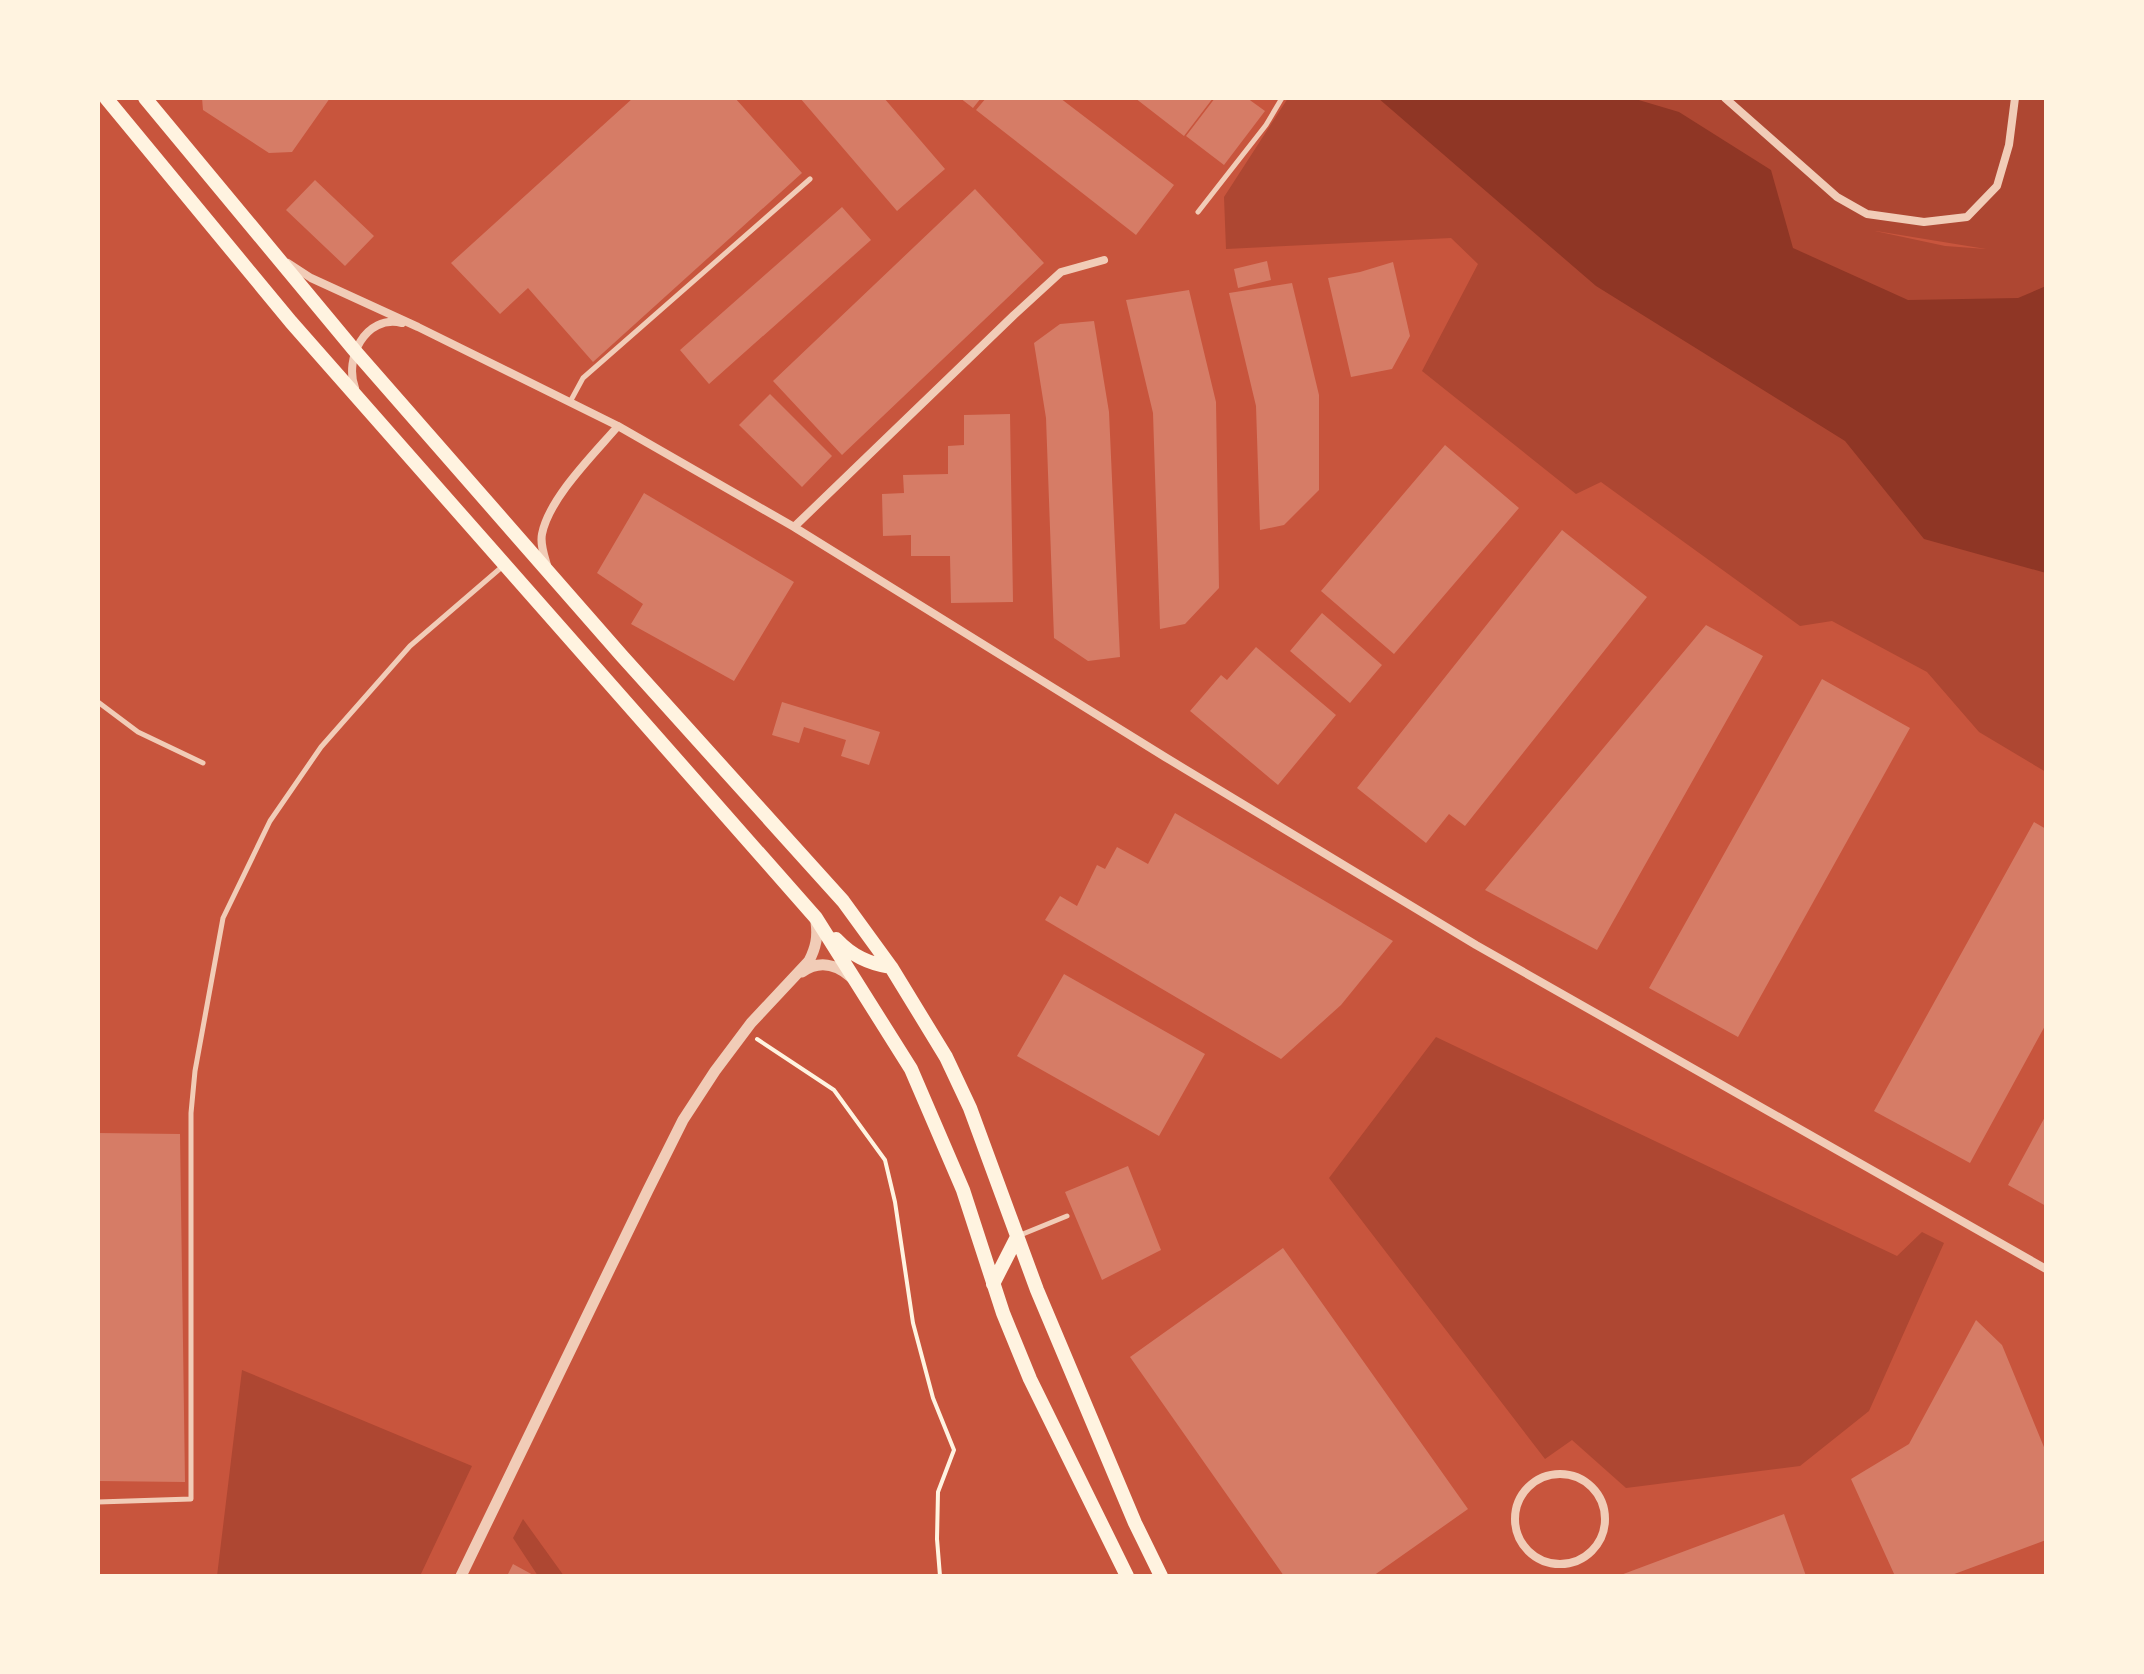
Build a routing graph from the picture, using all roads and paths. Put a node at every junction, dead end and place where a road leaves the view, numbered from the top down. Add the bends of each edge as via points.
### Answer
1 (106, 98) edge
2 (145, 98) edge
3 (1282, 98) edge
4 (1725, 98) edge
5 (2015, 98) edge
6 (810, 179) dead end
7 (1198, 212) dead end
8 (268, 246) junction
9 (1104, 260) dead end
10 (418, 327) junction
11 (355, 351) junction
12 (363, 402) junction
13 (570, 402) junction
14 (618, 426) junction
15 (794, 527) junction
16 (504, 566) junction
17 (550, 573) junction
18 (98, 702) edge
19 (203, 763) dead end
20 (816, 918) junction
21 (891, 967) junction
22 (791, 979) junction
23 (858, 984) junction
24 (745, 1031) junction
25 (1067, 1216) dead end
26 (1017, 1237) junction
27 (2046, 1269) edge
28 (993, 1284) junction
29 (98, 1502) edge
30 (1556, 1564) junction
31 (461, 1576) edge
32 (940, 1576) edge
33 (1127, 1576) edge
34 (1161, 1576) edge
35 (1561, 1576) edge

1 - 12 main road
2 - 8 main road
3 - 7 lane
4 - 5 street via 1837,197 1867,214 1924,222 1967,217 1997,186
6 - 13 lane via 583,378
8 - 10 street via 311,278
8 - 11 main road
9 - 15 street via 1061,272
10 - 11 street via 395,321 382,324 370,330
10 - 13 street
11 - 12 street via 350,375
11 - 17 main road
12 - 16 main road
13 - 14 street
14 - 15 street
14 - 17 street via 547,517 541,537
15 - 27 street via 1476,945
16 - 20 main road
16 - 29 lane via 410,646 321,747 270,821 223,918 191,1113 191,1499
17 - 21 main road via 843,901
18 - 19 lane via 138,732
20 - 21 main road via 845,949
20 - 22 street via 815,948
20 - 23 main road
21 - 26 main road via 946,1057
22 - 23 street via 822,964 836,967
22 - 24 street
23 - 28 main road via 911,1069 963,1190
24 - 31 street via 683,1120
24 - 32 path via 834,1090 885,1160 913,1323 933,1398 954,1450 938,1492
25 - 26 lane
26 - 28 main road
26 - 34 main road
28 - 33 main road via 1030,1379
30 - 30 street via 1584,1557 1603,1533 1602,1503 1594,1489 1568,1474 1538,1480 1519,1500 1515,1514 1521,1541 1530,1552
30 - 35 street

